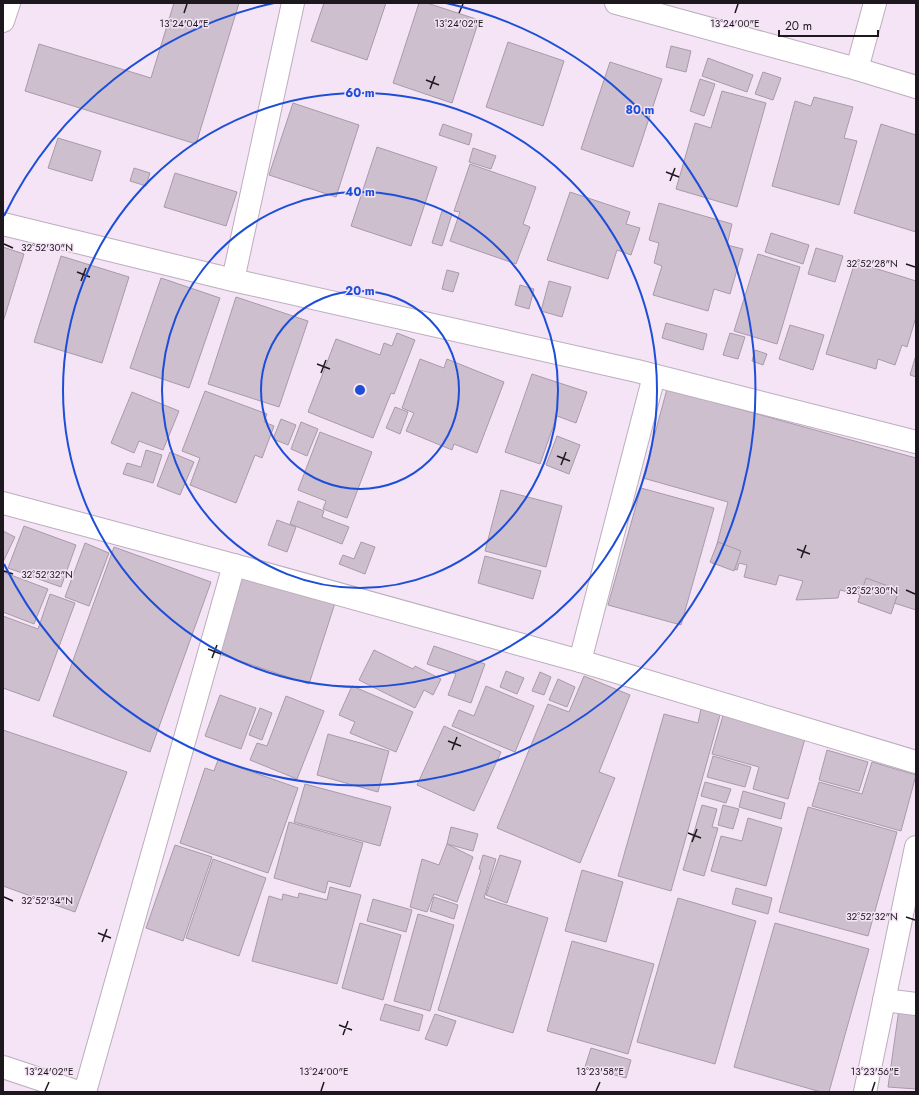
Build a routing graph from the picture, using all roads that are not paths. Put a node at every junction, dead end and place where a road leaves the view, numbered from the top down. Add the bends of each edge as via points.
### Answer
1 (9, 3) edge
2 (293, 3) edge
3 (616, 3) edge
4 (875, 3) edge
5 (3, 21) edge
6 (857, 69) junction
7 (916, 87) edge
8 (3, 224) edge
9 (233, 280) junction
10 (654, 376) junction
11 (916, 442) edge
12 (3, 503) edge
13 (234, 565) junction
14 (580, 662) junction
15 (916, 762) edge
16 (916, 847) edge
17 (884, 1000) junction
18 (916, 1004) edge
19 (3, 1067) edge
20 (78, 1092) edge
21 (85, 1092) edge
22 (865, 1092) edge

1 - 5 main road
2 - 9 main road
3 - 6 main road
4 - 6 main road
6 - 7 main road
8 - 9 main road
9 - 10 main road
10 - 11 main road
10 - 14 main road
12 - 13 main road
13 - 14 main road
13 - 21 main road
14 - 15 main road
16 - 17 main road
17 - 18 main road
17 - 22 main road
19 - 20 main road

